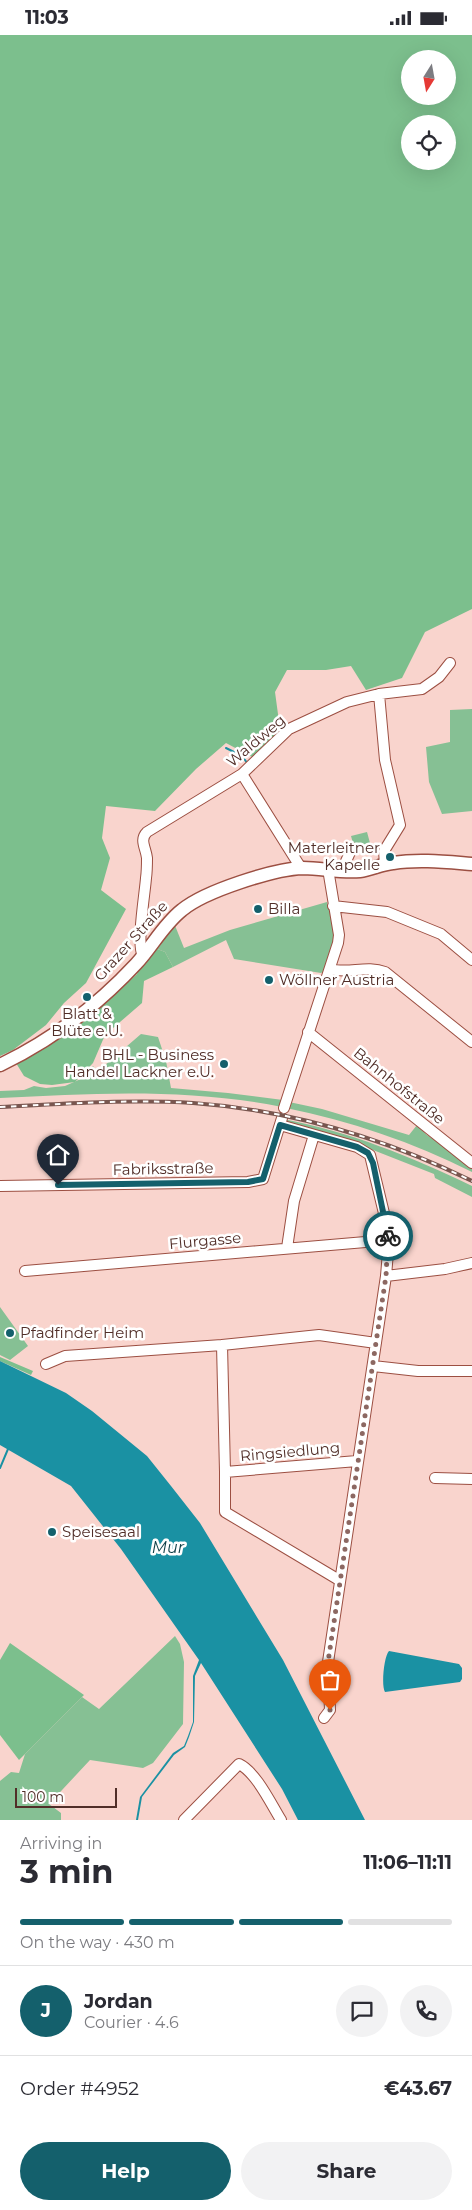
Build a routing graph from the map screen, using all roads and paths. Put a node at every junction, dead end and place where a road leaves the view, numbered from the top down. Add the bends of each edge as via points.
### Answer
1 (450, 663) dead end
2 (379, 694) junction
3 (242, 774) junction
4 (352, 848) dead end
5 (385, 864) junction
6 (472, 864) edge
7 (301, 868) junction
8 (328, 869) junction
9 (342, 870) junction
10 (333, 906) junction
11 (143, 956) junction
12 (472, 960) edge
13 (330, 969) junction
14 (308, 1032) junction
15 (472, 1042) edge
16 (0, 1065) edge
17 (282, 1117) junction
18 (314, 1135) junction
19 (472, 1163) edge
20 (0, 1185) edge
21 (389, 1240) junction
22 (288, 1248) junction
23 (472, 1263) edge
24 (25, 1271) dead end
25 (386, 1276) junction
26 (376, 1343) junction
27 (222, 1345) junction
28 (46, 1364) dead end
29 (373, 1366) junction
30 (472, 1371) edge
31 (357, 1461) junction
32 (225, 1472) junction
33 (436, 1479) dead end
34 (472, 1479) edge
35 (339, 1580) junction
36 (324, 1718) dead end
37 (280, 1819) edge
38 (184, 1820) edge

1 - 2 street, Waldweg via 439,677 422,689
2 - 3 street, Waldweg via 347,702 289,729
2 - 5 street via 385,760 400,825 384,851
3 - 7 street
3 - 11 street, Waldweg via 143,835 147,857 141,940
4 - 9 street
5 - 6 main road, Grazer Straße via 421,861
5 - 9 main road, Grazer Straße via 358,871
7 - 8 main road, Grazer Straße
7 - 11 main road, Grazer Straße via 264,876 194,902 172,918
8 - 9 main road, Grazer Straße
8 - 10 street, Fabriksstraße
10 - 12 street via 387,912 441,934
10 - 13 street, Fabriksstraße via 339,935
11 - 16 main road, Grazer Straße via 88,1010 54,1035
13 - 14 street, Fabriksstraße
13 - 15 street via 378,969 385,972
14 - 17 street, Fabriksstraße
14 - 19 street, Bahnhofstraße
17 - 18 street
17 - 20 street, Fabriksstraße via 263,1179 248,1182
18 - 21 street, Ringsiedlung via 361,1149 370,1155
18 - 22 street via 294,1201
21 - 22 street, Flurgasse
21 - 25 street, Ringsiedlung
22 - 24 street, Flurgasse
23 - 25 street
25 - 26 street, Ringsiedlung
26 - 27 street via 319,1335
26 - 29 street, Ringsiedlung
27 - 28 street via 65,1356
27 - 32 street, Ringsiedlung
29 - 30 street via 418,1371
29 - 31 street, Ringsiedlung
31 - 32 street, Ringsiedlung
31 - 35 street, Ringsiedlung
32 - 35 street, Ringsiedlung via 224,1512
33 - 34 street
35 - 36 street, Ringsiedlung via 328,1662 330,1710
37 - 38 street via 260,1786 239,1764

